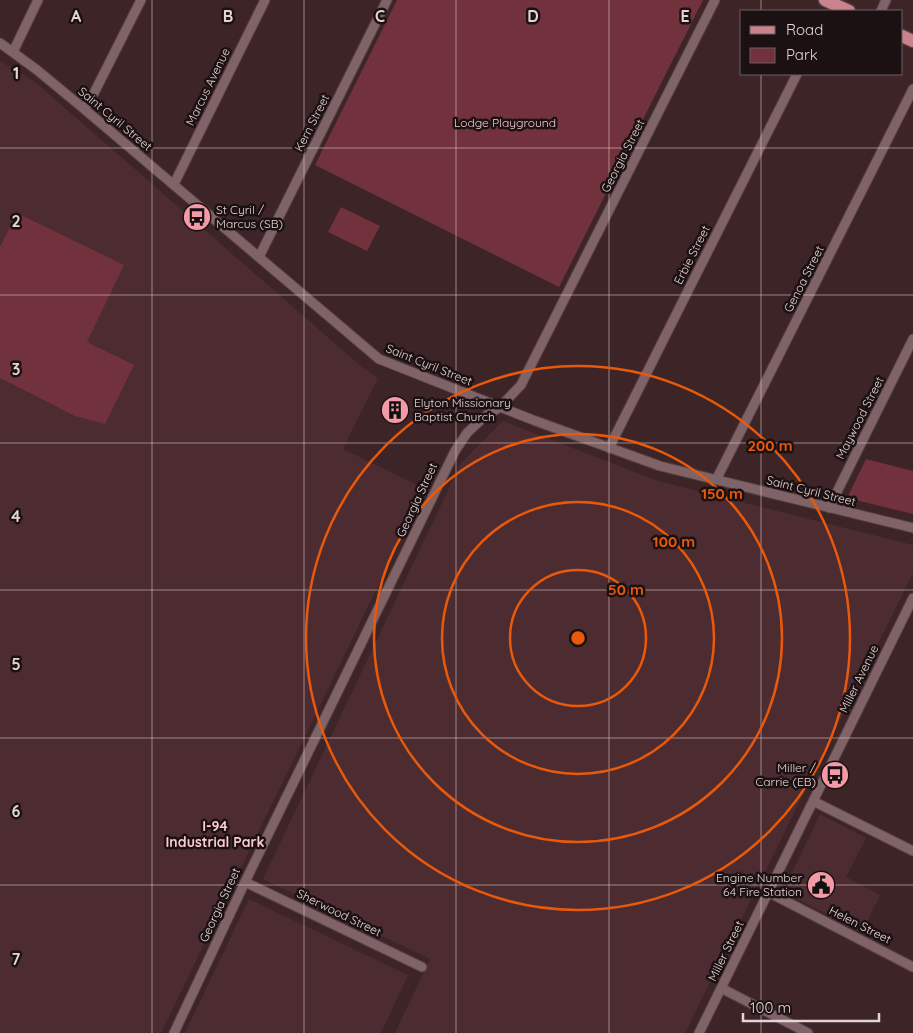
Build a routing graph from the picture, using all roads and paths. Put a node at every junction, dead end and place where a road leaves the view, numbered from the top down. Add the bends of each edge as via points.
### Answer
1 (38, 0) edge
2 (141, 0) edge
3 (265, 0) edge
4 (387, 0) edge
5 (716, 0) edge
6 (828, 5) edge
7 (846, 10) edge
8 (0, 43) edge
9 (13, 52) junction
10 (796, 75) edge
11 (913, 88) edge
12 (83, 108) junction
13 (174, 184) junction
14 (259, 257) junction
15 (913, 339) edge
16 (500, 407) junction
17 (610, 448) junction
18 (716, 480) junction
19 (828, 508) junction
20 (913, 528) edge
21 (913, 598) edge
22 (828, 772) joint
23 (813, 801) junction
24 (913, 851) edge
25 (244, 882) junction
26 (768, 892) junction
27 (422, 967) dead end
28 (913, 967) edge
29 (721, 988) junction
30 (174, 1033) edge
31 (699, 1033) edge
32 (808, 1033) edge

1 - 9 street
2 - 12 street via 90,101
3 - 13 street, Marcus Avenue
4 - 14 street, Kern Street
5 - 16 street, Georgia Street via 534,362 521,385
6 - 7 main road
8 - 9 street, Saint Cyril Street
9 - 12 street, Saint Cyril Street
10 - 17 street, Erbie Street
11 - 18 street, Genoa Street
12 - 13 street, Saint Cyril Street
13 - 14 street, Saint Cyril Street
14 - 16 street, Saint Cyril Street via 377,358
15 - 19 street, Maywood Street
16 - 17 street, Saint Cyril Street
16 - 25 street, Georgia Street via 484,417 455,451
17 - 18 street, Saint Cyril Street via 660,466
18 - 19 street, Saint Cyril Street
19 - 20 street, Saint Cyril Street
21 - 22 street, Miller Avenue
22 - 23 street, Miller Street
23 - 24 street
23 - 26 street, Miller Street
25 - 27 street, Sherwood Street
25 - 30 street, Georgia Street
26 - 28 street, Helen Street
26 - 29 street, Miller Street
29 - 31 street, Miller Street
29 - 32 street

